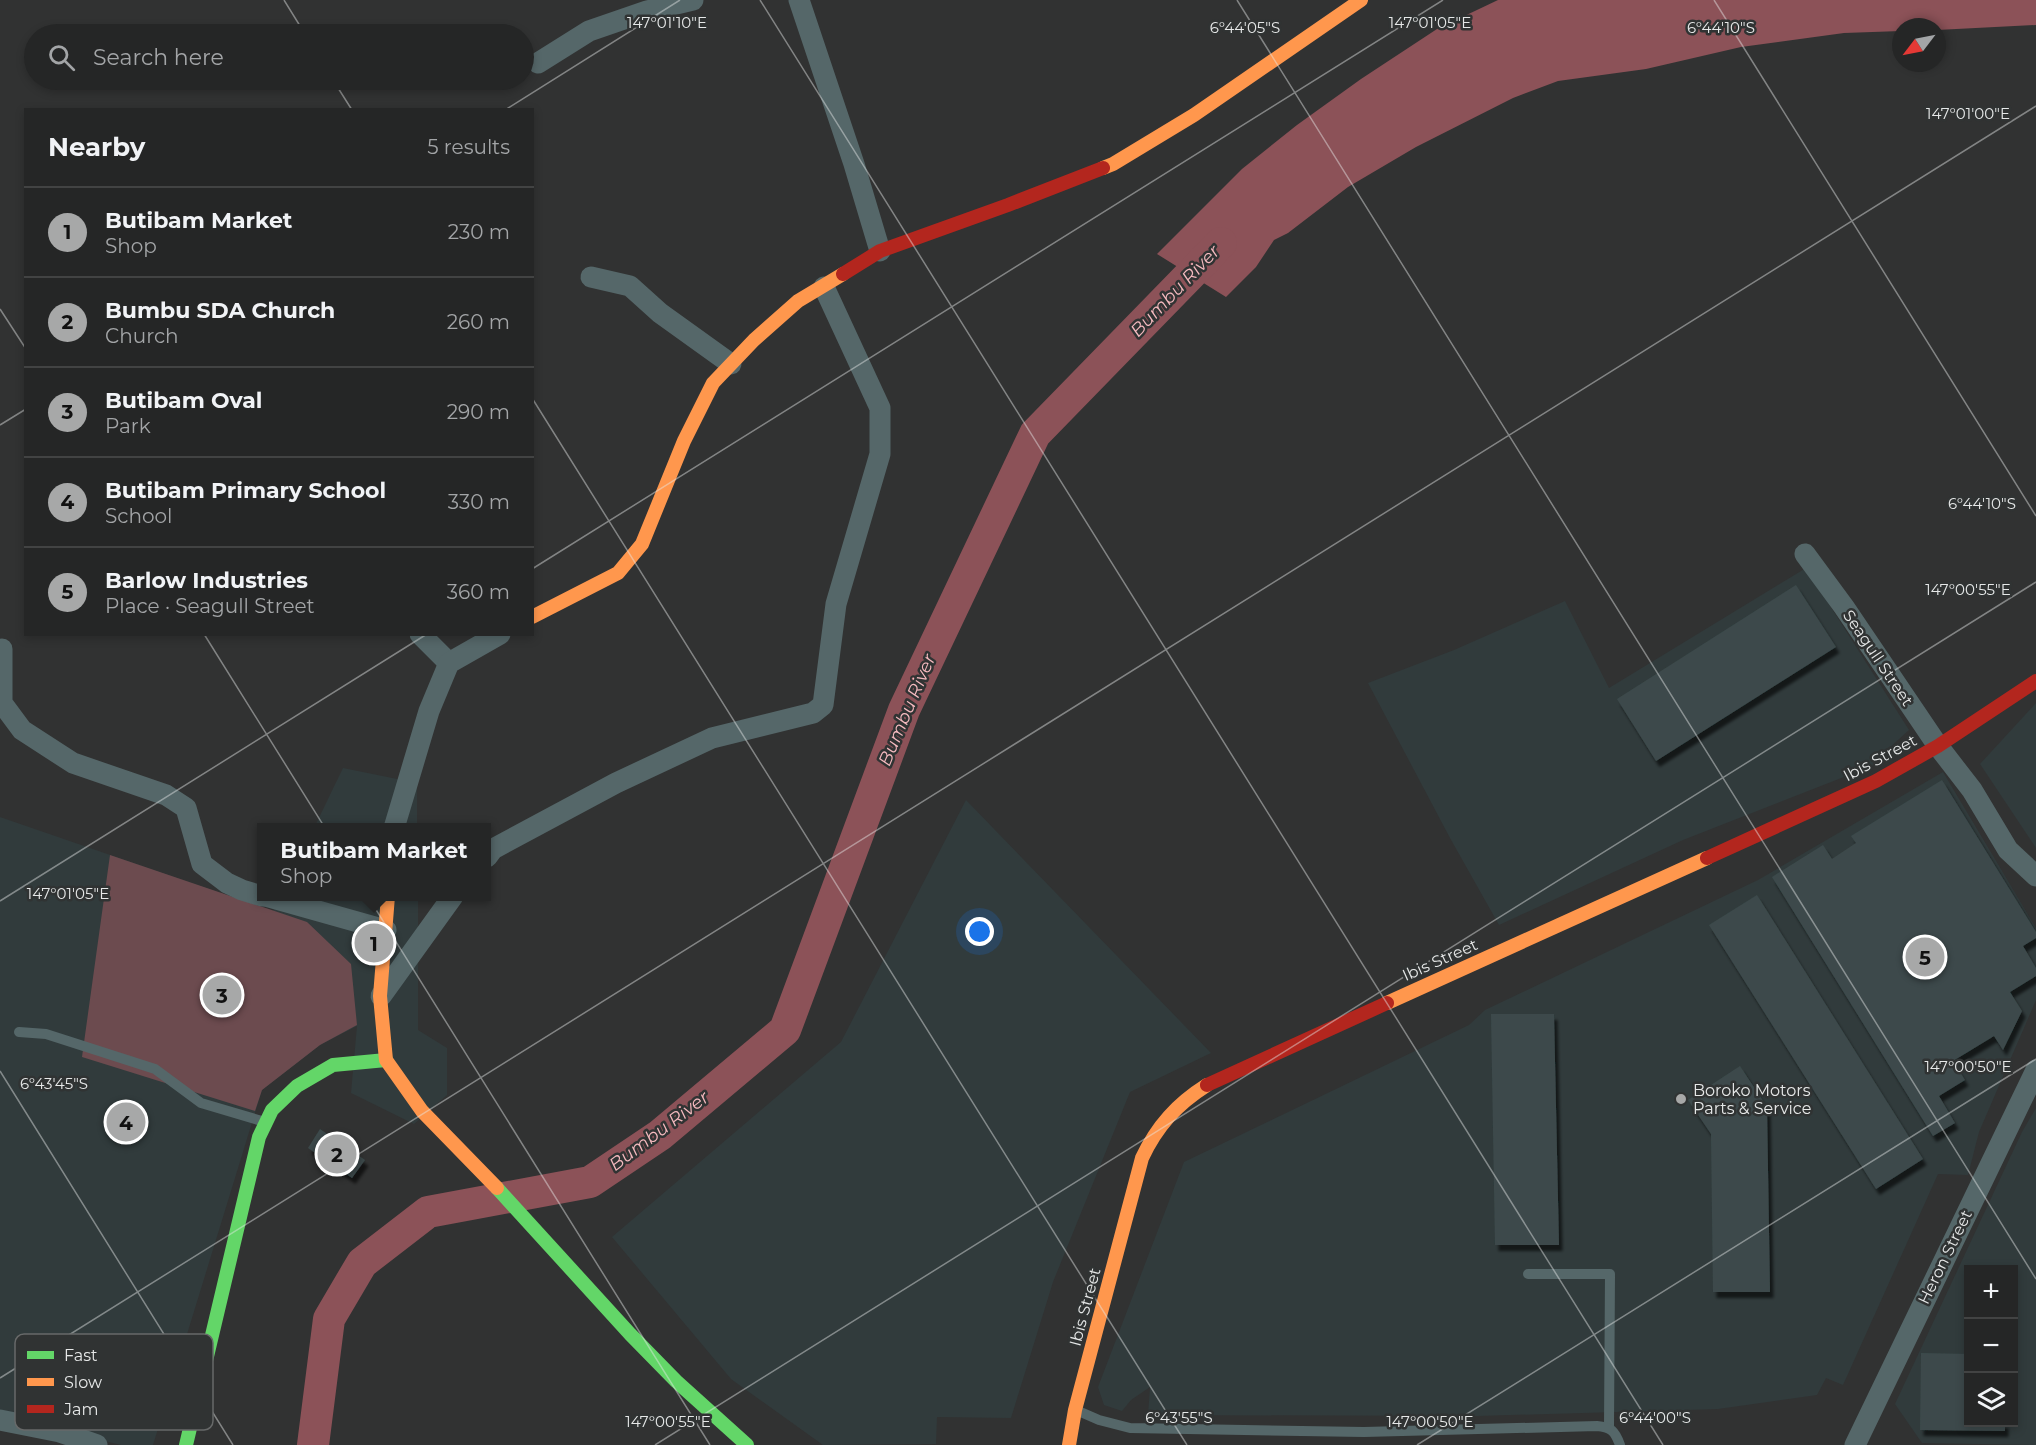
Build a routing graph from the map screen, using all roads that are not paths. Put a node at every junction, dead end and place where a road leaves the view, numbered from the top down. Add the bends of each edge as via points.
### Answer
1 (693, 0) edge
2 (799, 0) edge
3 (1361, 0) edge
4 (538, 63) dead end
5 (880, 251) junction
6 (591, 277) dead end
7 (824, 287) junction
8 (730, 364) junction
9 (1805, 554) dead end
10 (534, 616) edge
11 (422, 636) edge
12 (496, 636) edge
13 (2, 649) dead end
14 (449, 663) junction
15 (2036, 681) edge
16 (1938, 746) junction
17 (395, 823) edge
18 (491, 851) edge
19 (2036, 876) edge
20 (257, 894) edge
21 (281, 901) edge
22 (388, 901) edge
23 (450, 901) edge
24 (386, 930) junction
25 (380, 996) junction
26 (19, 1032) dead end
27 (386, 1060) junction
28 (2036, 1070) edge
29 (266, 1122) junction
30 (1528, 1274) dead end
31 (212, 1334) edge
32 (1075, 1410) junction
33 (0, 1420) edge
34 (15, 1423) edge
35 (1609, 1426) junction
36 (50, 1430) edge
37 (190, 1430) edge
38 (97, 1445) edge
39 (186, 1445) edge
40 (747, 1445) edge
41 (1069, 1445) edge
42 (1620, 1445) edge
43 (1855, 1445) edge

1 - 4 street via 589,31
2 - 5 street
3 - 5 street via 1194,115 1113,164
5 - 7 street
6 - 8 street via 630,286
7 - 8 street via 798,301
7 - 18 street via 880,408 880,454 836,604 823,705 813,713 712,738 616,783
8 - 10 street via 713,383 642,544 618,573
9 - 16 street, Seagull Street
11 - 14 street
12 - 14 street
13 - 20 street via 2,703 22,730 73,763 166,795 186,808 202,864 227,883
14 - 17 street via 429,711
15 - 16 street, Ibis Street
16 - 19 street, Seagull Street via 1972,789 2008,850
16 - 32 street, Ibis Street via 1876,781 1209,1083 1186,1097 1166,1117 1142,1158
21 - 24 street
22 - 24 street
23 - 25 street
24 - 25 street
25 - 27 street
26 - 29 lane via 45,1034 155,1069 201,1103
27 - 29 street via 333,1065 297,1086 272,1110
27 - 40 street via 422,1111 676,1381
28 - 43 street, Heron Street
29 - 31 street via 259,1137
30 - 35 lane via 1610,1274
32 - 35 lane via 1130,1428 1364,1432
32 - 41 street, Ibis Street
33 - 34 street
35 - 42 lane
36 - 38 street
37 - 39 street

